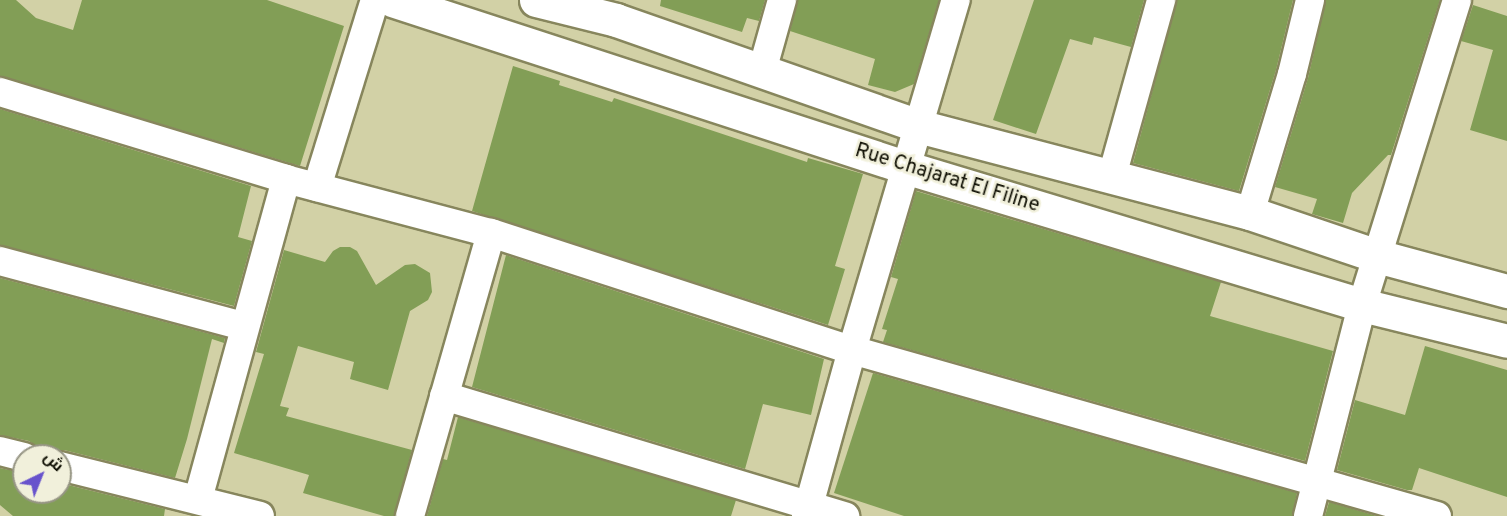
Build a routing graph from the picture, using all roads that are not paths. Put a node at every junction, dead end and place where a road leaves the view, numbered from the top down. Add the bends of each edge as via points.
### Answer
1 (375, 0) edge
2 (392, 0) edge
3 (536, 0) edge
4 (782, 0) edge
5 (956, 0) edge
6 (1161, 0) edge
7 (1310, 0) edge
8 (1457, 0) edge
9 (458, 9) edge
10 (619, 10) edge
11 (762, 71) junction
12 (0, 92) edge
13 (918, 126) junction
14 (908, 168) junction
15 (1112, 176) junction
16 (286, 179) junction
17 (316, 187) junction
18 (1250, 213) junction
19 (491, 233) junction
20 (1377, 256) junction
21 (0, 261) edge
22 (1507, 291) edge
23 (1362, 305) junction
24 (243, 326) junction
25 (1507, 341) edge
26 (852, 350) junction
27 (444, 396) junction
28 (72, 469) edge
29 (1317, 483) junction
30 (198, 499) junction
31 (808, 511) edge
32 (260, 516) edge
33 (410, 516) edge
34 (845, 516) edge
35 (1308, 516) edge
36 (1437, 516) edge

1 - 17 street
2 - 9 street, Rue Chajarat El Filine
3 - 10 street
4 - 11 street
5 - 13 street
6 - 15 street
7 - 18 street
8 - 20 street
9 - 14 street, Rue Chajarat El Filine
10 - 11 street
11 - 13 street
12 - 16 street
13 - 14 street
13 - 15 street
14 - 23 street, Rue Chajarat El Filine
14 - 26 street
15 - 18 street
16 - 17 street
16 - 24 street
17 - 19 street
18 - 20 street
19 - 26 street
19 - 27 street
20 - 22 street
20 - 23 street
21 - 24 street
23 - 25 street, Rue Chajarat El Filine
23 - 29 street
24 - 30 street
26 - 29 street
26 - 31 street
27 - 31 street
27 - 33 street
28 - 30 street
29 - 35 street
29 - 36 street
30 - 32 street
31 - 34 street

